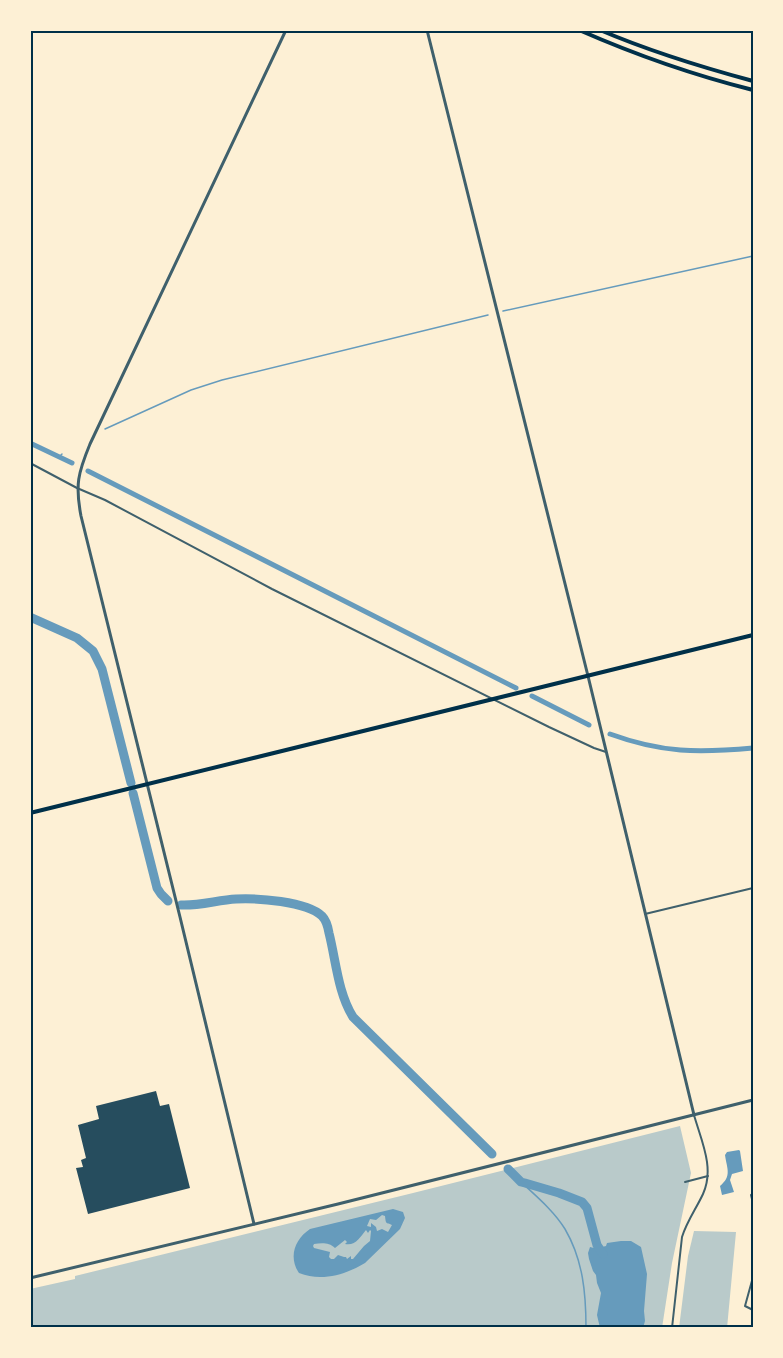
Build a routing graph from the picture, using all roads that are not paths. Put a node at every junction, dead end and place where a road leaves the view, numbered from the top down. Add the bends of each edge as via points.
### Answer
1 (286, 30) edge
2 (427, 30) edge
3 (579, 30) edge
4 (600, 30) edge
5 (753, 81) edge
6 (753, 90) edge
7 (30, 463) edge
8 (77, 488) junction
9 (753, 635) edge
10 (588, 676) junction
11 (494, 699) junction
12 (606, 752) junction
13 (147, 784) junction
14 (30, 813) edge
15 (753, 888) edge
16 (645, 914) junction
17 (753, 1100) edge
18 (694, 1115) junction
19 (708, 1176) junction
20 (685, 1182) dead end
21 (753, 1194) edge
22 (753, 1203) edge
23 (254, 1224) junction
24 (753, 1277) edge
25 (30, 1278) edge
26 (753, 1310) edge
27 (672, 1328) edge

1 - 8 street via 90,444
2 - 10 street
3 - 6 main road via 679,69
4 - 5 main road via 686,62
7 - 8 street
8 - 11 street
8 - 13 street
9 - 10 main road
10 - 11 main road
10 - 12 street
11 - 12 street
11 - 13 main road
12 - 16 street
13 - 14 main road
13 - 23 street
15 - 16 street
16 - 18 street
17 - 18 street
18 - 19 street
18 - 23 street
19 - 20 street
19 - 27 street via 682,1237
21 - 22 street
23 - 25 street
24 - 26 street via 745,1306

